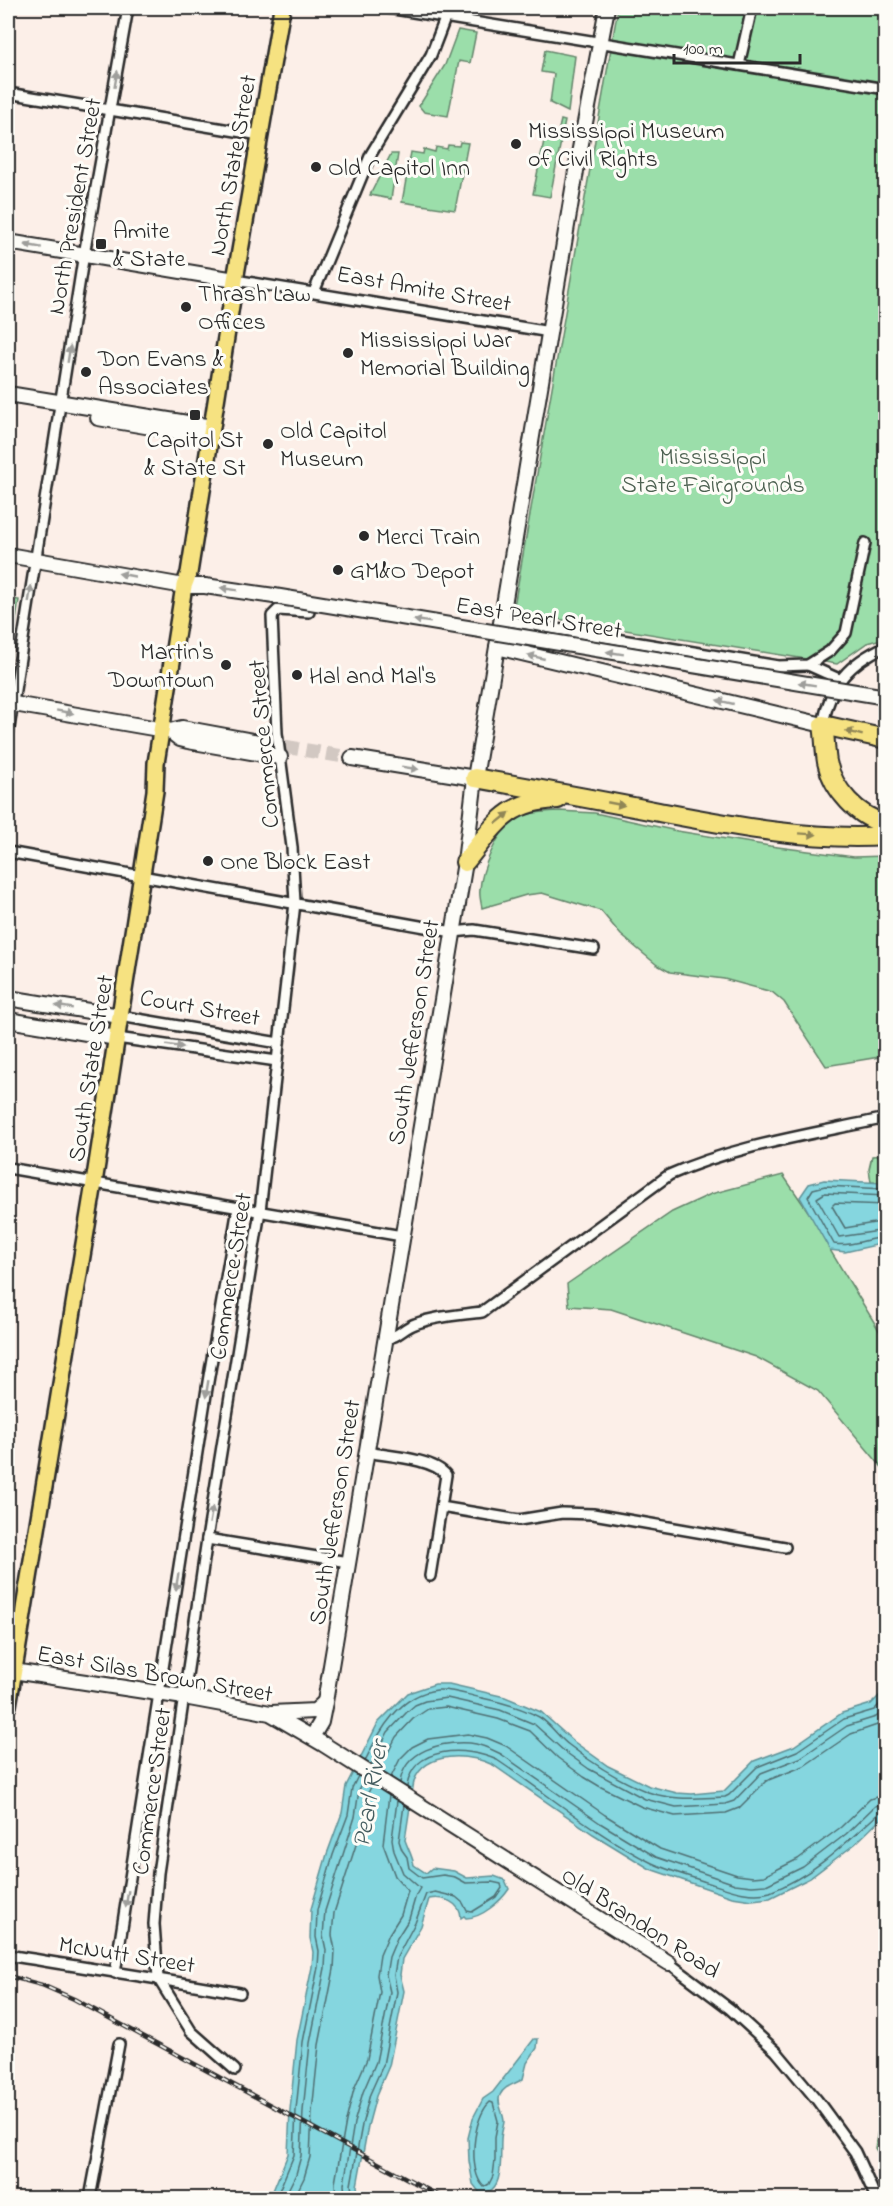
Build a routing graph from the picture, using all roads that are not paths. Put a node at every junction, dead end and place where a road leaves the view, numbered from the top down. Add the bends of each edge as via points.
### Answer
1 (128, 8) edge
2 (282, 8) edge
3 (388, 8) edge
4 (607, 8) edge
5 (752, 8) edge
6 (447, 12) edge
7 (601, 42) junction
8 (739, 64) junction
9 (885, 89) edge
10 (8, 93) edge
11 (110, 111) junction
12 (260, 135) junction
13 (8, 242) edge
14 (84, 254) junction
15 (235, 280) junction
16 (314, 292) junction
17 (550, 332) junction
18 (8, 394) edge
19 (8, 403) edge
20 (61, 407) junction
21 (211, 432) junction
22 (865, 543) dead end
23 (8, 555) edge
24 (36, 559) junction
25 (184, 586) junction
26 (309, 612) dead end
27 (502, 620) junction
28 (885, 646) edge
29 (497, 647) junction
30 (808, 665) junction
31 (839, 679) junction
32 (885, 697) edge
33 (10, 703) edge
34 (823, 725) junction
35 (166, 730) junction
36 (8, 734) edge
37 (885, 739) edge
38 (264, 743) tunnel mouth
39 (280, 757) junction
40 (352, 758) tunnel mouth
41 (475, 778) junction
42 (585, 798) junction
43 (885, 824) edge
44 (885, 836) edge
45 (8, 852) edge
46 (465, 862) junction
47 (142, 876) junction
48 (295, 903) junction
49 (453, 932) junction
50 (594, 949) dead end
51 (8, 998) edge
52 (120, 1016) junction
53 (8, 1020) edge
54 (117, 1038) junction
55 (279, 1043) junction
56 (277, 1061) junction
57 (885, 1118) edge
58 (8, 1168) edge
59 (94, 1183) junction
60 (238, 1208) junction
61 (260, 1211) junction
62 (402, 1236) junction
63 (385, 1338) junction
64 (366, 1452) junction
65 (441, 1507) junction
66 (207, 1539) junction
67 (785, 1547) dead end
68 (348, 1562) junction
69 (430, 1576) dead end
70 (10, 1670) edge
71 (160, 1693) junction
72 (184, 1697) junction
73 (325, 1702) junction
74 (8, 1706) edge
75 (270, 1713) junction
76 (318, 1740) junction
77 (8, 1955) edge
78 (669, 1963) joint
79 (115, 1973) junction
80 (158, 1978) junction
81 (240, 1993) dead end
82 (119, 2044) dead end
83 (235, 2070) dead end
84 (90, 2199) edge
85 (876, 2199) edge

11 -> 1 street, North President Street
2 - 12 main road, North State Street
3 - 6 street
4 - 7 street, South Jefferson Street
5 - 8 street
6 - 7 street
6 - 16 street via 431,56 371,154
7 - 8 street
7 - 17 street, South Jefferson Street
8 - 9 street
10 - 11 street
11 - 12 street
11 - 14 street, North President Street
12 - 15 main road, North State Street
14 -> 13 street, East Amite Street
14 - 15 street, East Amite Street
20 -> 14 street, North President Street
15 - 16 street, East Amite Street
15 - 21 main road, North State Street
16 - 17 street, East Amite Street
17 - 27 street, South Jefferson Street
18 - 20 street
19 - 20 street
20 - 21 street
20 - 24 street, North President Street
21 - 25 main road, South State Street
22 - 30 street via 846,633 830,651
23 - 24 street, East Pearl Street
25 -> 24 street, East Pearl Street
33 -> 24 street, North President Street
32 -> 25 street, East Pearl Street, bridge via 205,585
25 - 35 main road, South State Street
26 - 39 street, Commerce Street via 278,610 272,616
27 - 29 street, South Jefferson Street
27 - 30 street via 778,666
28 - 31 street
34 -> 29 street
29 - 41 street, South Jefferson Street
30 - 31 street
31 - 34 street via 828,701
33 -> 35 street
33 - 36 street, North President Street
37 -> 34 highway
34 - 43 highway via 827,763 836,783 862,813
35 - 38 street via 182,728
35 - 39 street via 188,741
35 - 47 main road, South State Street via 156,763
39 - 48 street, Commerce Street
40 -> 41 street
41 - 42 highway
41 - 46 street, South Jefferson Street
42 -> 44 highway via 724,824 798,833
46 -> 42 highway via 498,821 518,807 540,800
45 - 47 street
46 - 49 street, South Jefferson Street
47 - 48 street
47 - 52 main road, South State Street
48 - 49 street
48 - 55 street, Commerce Street
49 - 50 street via 474,930
49 - 62 street, South Jefferson Street
52 -> 51 street, Court Street
52 - 54 main road, South State Street
52 - 55 street, Court Street
53 - 54 street, Court Street
54 -> 56 street, Court Street
54 - 59 main road, South State Street
55 - 56 street, Commerce Street
56 - 61 street, Commerce Street
57 - 63 street via 698,1162 669,1175 482,1312 413,1325 397,1336
58 - 59 street
59 - 60 street
59 - 70 main road, South State Street
60 - 61 street
60 -> 71 street, Commerce Street
61 - 62 street
66 -> 61 street, Commerce Street
62 - 63 street, South Jefferson Street
63 - 64 street, South Jefferson Street
64 - 65 street via 429,1463 442,1470 446,1475
64 - 68 street, South Jefferson Street
65 - 67 street via 519,1520 593,1514
65 - 69 street
66 - 68 street
66 - 72 street, Commerce Street
68 - 73 street, South Jefferson Street
70 - 71 street, East Silas Brown Street
70 - 74 main road, South State Street
71 - 72 street, East Silas Brown Street
71 -> 79 street, Commerce Street
72 - 75 street, East Silas Brown Street
72 - 80 street, Commerce Street via 158,1873 154,1924
73 - 75 street via 315,1711
73 - 76 street, South Jefferson Street
75 - 76 street, East Silas Brown Street
76 - 78 street, Old Brandon Road
77 - 79 street, McNutt Street
78 - 85 street, Old Brandon Road via 730,2009 776,2051 855,2152
79 - 80 street, McNutt Street
80 - 81 street, McNutt Street
80 - 83 street via 191,2031
82 - 84 street

